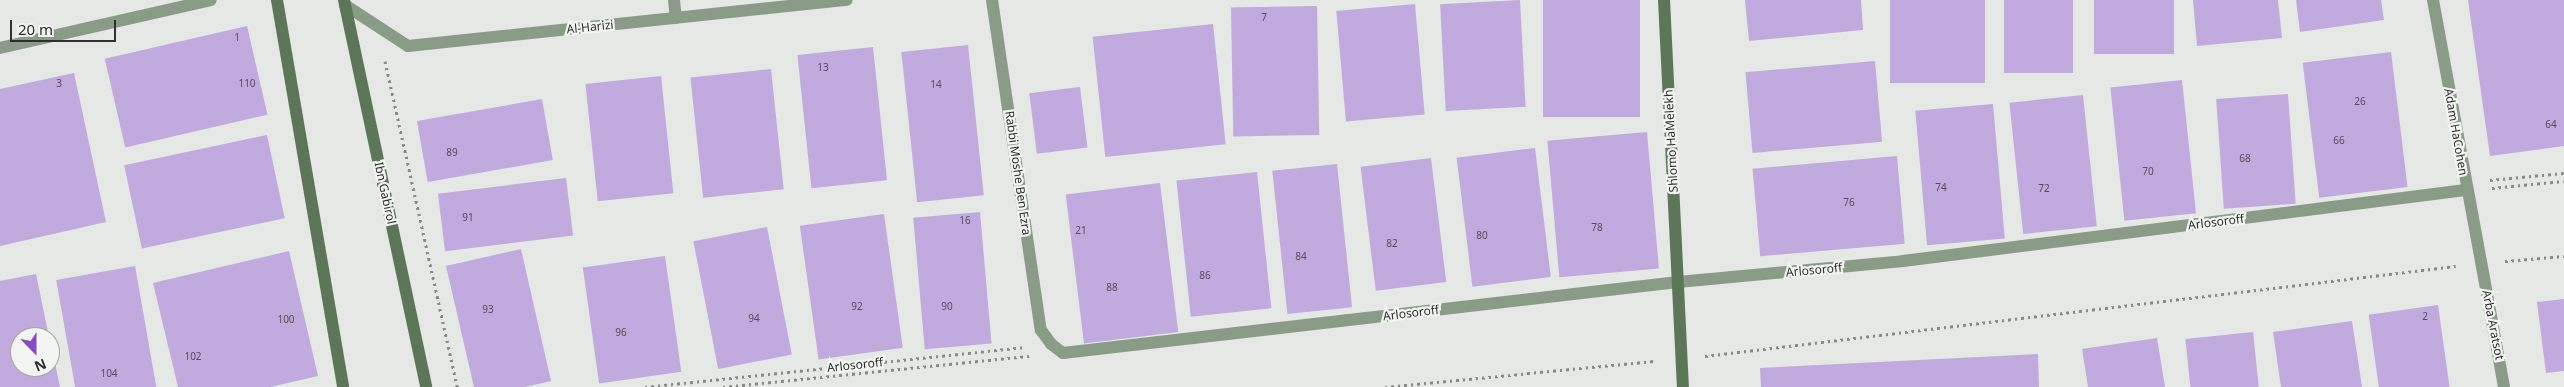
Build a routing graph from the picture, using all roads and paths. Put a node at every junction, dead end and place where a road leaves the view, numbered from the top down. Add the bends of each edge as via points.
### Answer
1 (211, 0) edge
2 (277, 0) edge
3 (674, 0) edge
4 (847, 0) edge
5 (992, 0) edge
6 (1664, 0) edge
7 (2433, 0) edge
8 (344, 3) edge
9 (676, 18) junction
10 (377, 26) junction
11 (0, 48) edge
12 (2564, 173) edge
13 (2564, 181) edge
14 (2466, 186) junction
15 (2564, 256) edge
16 (2481, 263) junction
17 (1678, 282) junction
18 (1051, 344) junction
19 (1063, 353) junction
20 (1680, 359) junction
21 (339, 369) junction
22 (338, 387) edge
23 (343, 387) edge
24 (426, 387) edge
25 (457, 387) edge
26 (645, 387) edge
27 (723, 387) edge
28 (1385, 387) edge
29 (1683, 387) edge
30 (2504, 387) edge

1 - 11 street
2 - 21 main road
3 - 9 street
4 - 9 street, Al-Harizi
5 - 18 street, Rabbi Moshe Ben Ezra via 1041,330
6 - 17 main road, Shlomo HaMelekh
7 - 14 street, Adam HaCohen
8 - 10 street, Al-Harizi
8 - 24 main road, Ibn Gabirol
9 - 10 street, Al-Harizi via 408,46
10 - 25 path
12 - 14 path
13 - 14 path
14 - 16 street, Adam HaCohen
14 - 17 street, Arlosoroff via 1903,261
15 - 16 path
16 - 20 path
16 - 30 street, Arba Aratsot
17 - 19 street, Arlosoroff
17 - 20 main road, Shlomo HaMelekh
18 - 19 street
18 - 26 path, Arlosoroff
19 - 27 path, Arlosoroff
20 - 28 path
20 - 29 main road, Shlomo HaMelekh
21 - 22 main road
21 - 23 main road

